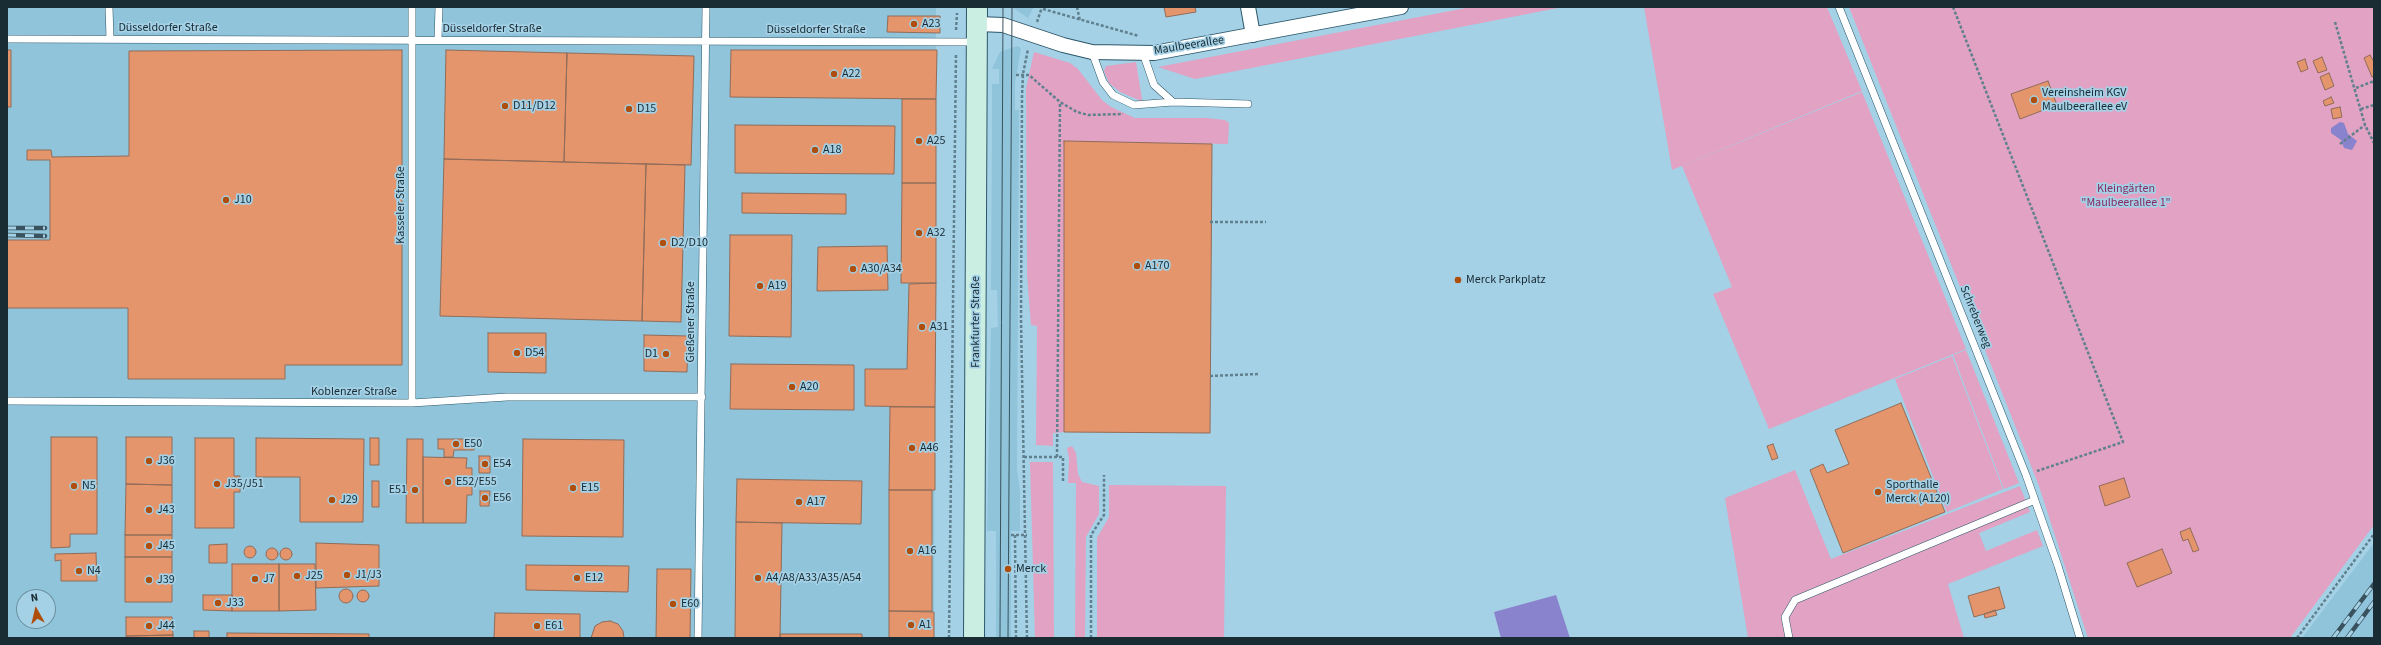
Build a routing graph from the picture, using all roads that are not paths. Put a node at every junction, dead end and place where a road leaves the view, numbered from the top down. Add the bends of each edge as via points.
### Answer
1 (110, 7) edge
2 (412, 7) edge
3 (439, 7) edge
4 (706, 7) edge
5 (1248, 7) edge
6 (1401, 7) edge
7 (1840, 7) edge
8 (978, 24) edge
9 (1253, 35) junction
10 (7, 39) edge
11 (110, 39) junction
12 (412, 40) junction
13 (438, 40) junction
14 (705, 41) junction
15 (1092, 52) junction
16 (1143, 52) junction
17 (1173, 102) junction
18 (1248, 104) dead end
19 (702, 397) junction
20 (7, 401) edge
21 (412, 403) junction
22 (2035, 500) junction
23 (698, 638) edge
24 (974, 638) edge
25 (1789, 638) edge
26 (2080, 638) edge

1 - 11 lane
2 - 12 lane, Kasseler Straße
3 - 13 lane
4 - 14 lane, Gießener Straße
5 - 9 street
6 - 9 street, Maulbeerallee
7 - 22 lane, Schreberweg
8 - 14 lane, Düsseldorfer Straße via 956,42
8 - 15 street, Maulbeerallee via 1003,25
8 - 24 main road, Frankfurter Straße
9 - 16 street, Maulbeerallee via 1154,53
10 - 11 lane, Düsseldorfer Straße
11 - 12 lane, Düsseldorfer Straße
12 - 13 lane, Düsseldorfer Straße
12 - 21 lane, Kasseler Straße
13 - 14 lane, Düsseldorfer Straße
14 - 19 lane, Gießener Straße
15 - 16 street, Maulbeerallee
15 - 17 lane via 1103,82 1113,95 1134,105
16 - 17 lane via 1154,85
17 - 18 lane
19 - 21 lane, Koblenzer Straße via 507,397
19 - 23 lane, Gießener Straße
20 - 21 lane, Koblenzer Straße
22 - 25 lane via 1795,600 1785,617
22 - 26 lane, Schreberweg

